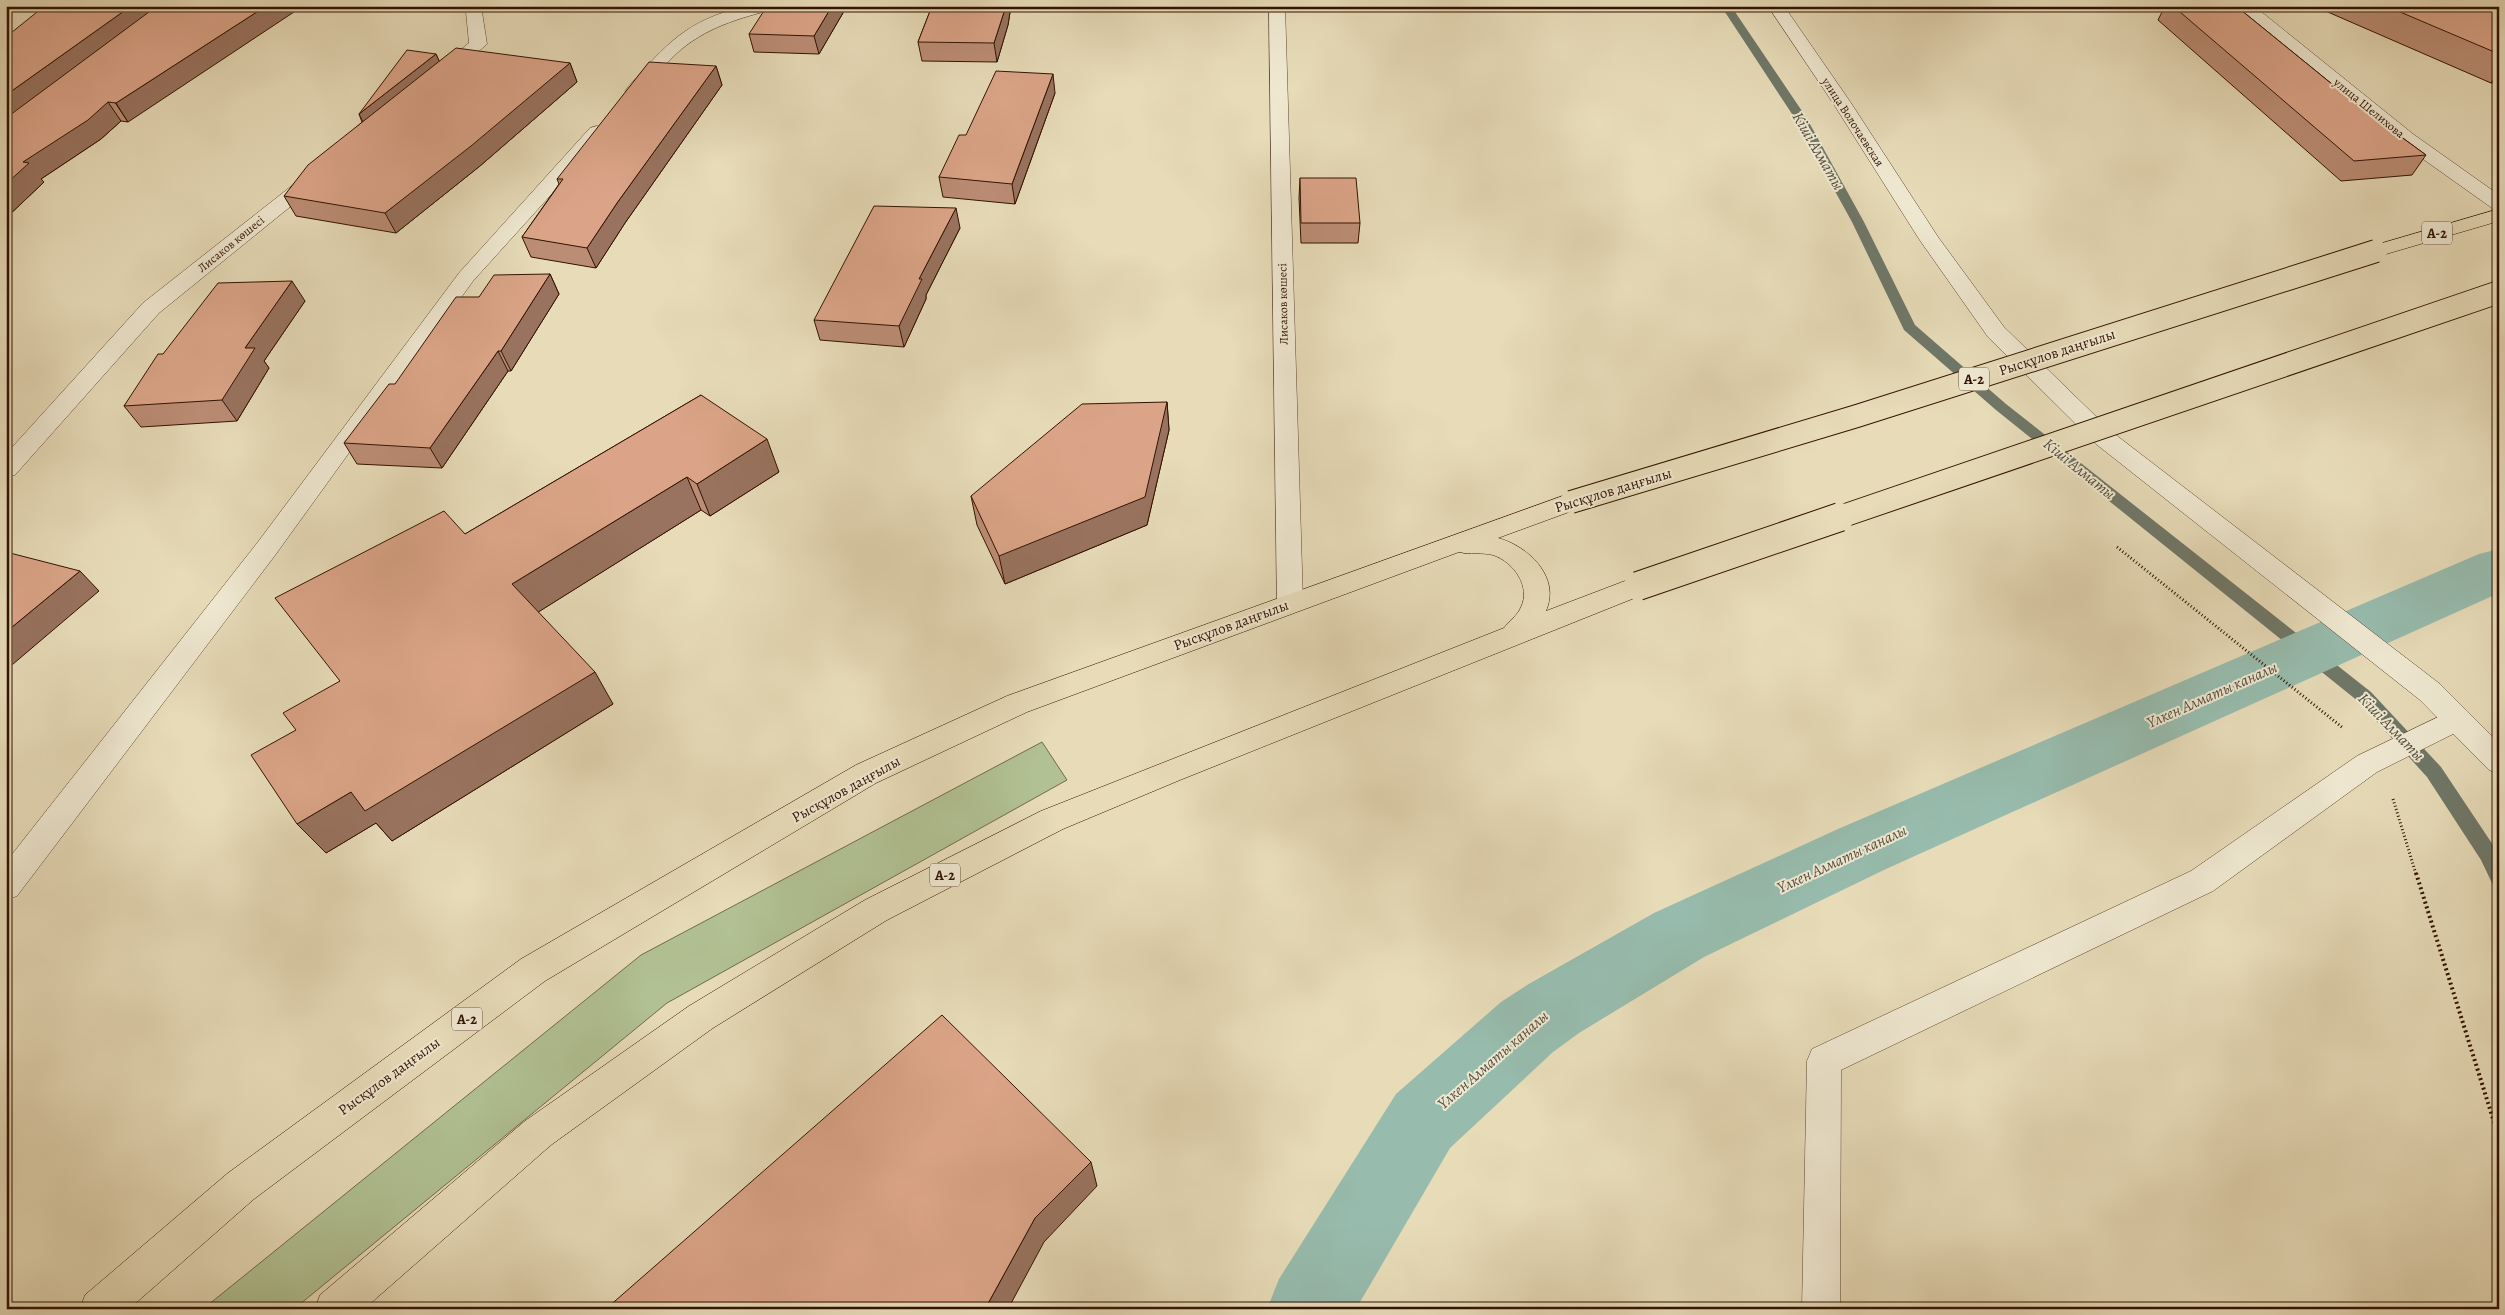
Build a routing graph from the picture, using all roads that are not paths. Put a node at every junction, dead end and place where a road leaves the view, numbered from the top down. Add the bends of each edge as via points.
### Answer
1 (470, 6) edge
2 (769, 6) edge
3 (1277, 6) edge
4 (1776, 6) edge
5 (2244, 6) edge
6 (425, 88) edge
7 (326, 168) edge
8 (2499, 204) edge
9 (2499, 215) edge
10 (2499, 292) edge
11 (6, 469) edge
12 (1453, 544) junction
13 (1290, 603) junction
14 (1514, 634) junction
15 (2447, 725) junction
16 (2499, 762) edge
17 (6, 886) edge
18 (99, 1309) edge
19 (334, 1309) edge
20 (1821, 1309) edge

1 - 6 street via 474,12 478,44
2 - 17 street via 743,11 705,26 676,45 466,277 267,548
3 - 13 street, Лисаков көшесі
4 - 15 street, улица Волочаевская via 1929,239 1996,332 2104,438 2430,692
5 - 8 street, улица Шелихова via 2406,138
7 - 11 street, Лисаков көшесі via 151,308
9 - 12 main road, Рысқұлов даңғылы / A-2, bridge via 1571,502
10 - 14 main road, A-2, bridge via 1638,586
12 - 13 main road, Рысқұлов даңғылы / A-2
12 - 14 main road via 1501,548 1518,559 1533,576 1539,588 1533,610
13 - 18 main road, Рысқұлов даңғылы / A-2 via 1017,704 866,774 550,960 525,975 240,1186
14 - 19 main road, A-2 via 1052,820 876,910 701,1017 538,1134
15 - 16 street
15 - 20 street via 2367,764 2202,881 1824,1061

